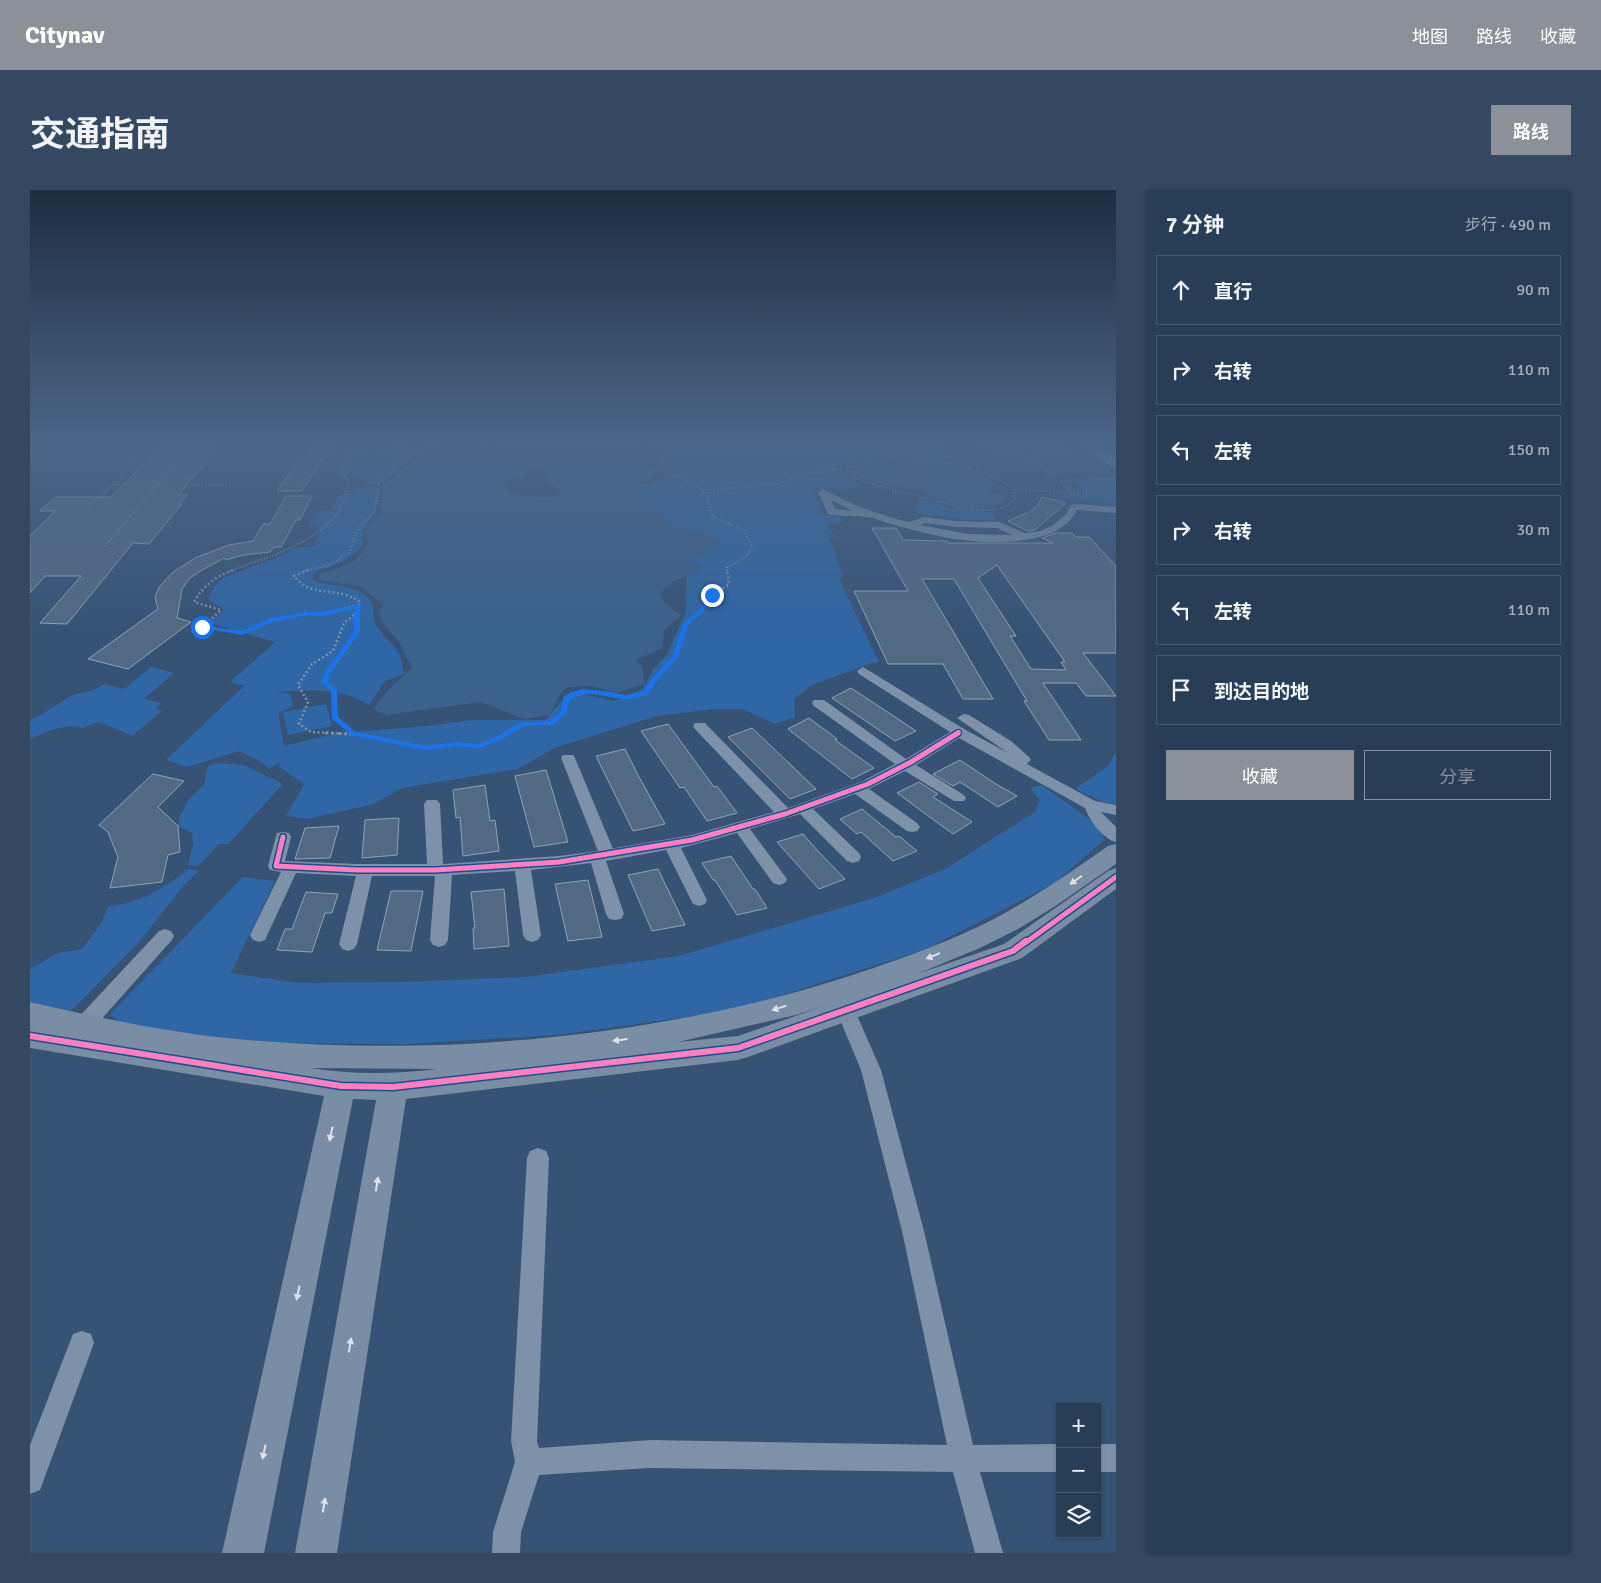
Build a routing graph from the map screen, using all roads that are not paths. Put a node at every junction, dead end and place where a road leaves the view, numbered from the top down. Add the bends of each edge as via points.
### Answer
1 (1074, 508) edge
2 (1082, 508) edge
3 (1116, 510) edge
4 (871, 515) dead end
5 (1070, 515) junction
6 (1116, 520) edge
7 (863, 672) dead end
8 (819, 702) dead end
9 (962, 725) junction
10 (700, 726) dead end
11 (568, 758) dead end
12 (906, 764) junction
13 (857, 788) junction
14 (959, 798) dead end
15 (432, 804) dead end
16 (1091, 805) junction
17 (802, 808) junction
18 (1116, 810) edge
19 (785, 814) junction
20 (740, 826) junction
21 (912, 827) dead end
22 (283, 837) dead end
23 (1116, 837) edge
24 (671, 844) junction
25 (1116, 852) edge
26 (603, 856) junction
27 (853, 857) dead end
28 (522, 864) junction
29 (291, 867) junction
30 (439, 869) junction
31 (365, 870) junction
32 (1116, 877) edge
33 (779, 879) dead end
34 (699, 900) dead end
35 (615, 914) dead end
36 (532, 934) dead end
37 (260, 935) dead end
38 (165, 936) dead end
39 (439, 940) dead end
40 (348, 944) dead end
41 (845, 1010) junction
42 (30, 1014) edge
43 (83, 1026) junction
44 (30, 1036) edge
45 (341, 1086) junction
46 (393, 1087) junction
47 (538, 1158) dead end
48 (82, 1343) dead end
49 (37, 1439) edge
50 (1056, 1458) edge
51 (1101, 1458) edge
52 (1116, 1458) edge
53 (963, 1459) junction
54 (529, 1462) junction
55 (30, 1480) edge
56 (243, 1553) edge
57 (316, 1553) edge
58 (506, 1553) edge
59 (989, 1553) edge

1 - 5 street
2 - 3 street
4 - 5 street via 959,537 1001,538 1042,534
5 - 6 street
7 - 9 street
8 - 12 street
9 - 12 street
9 - 16 street via 1006,744 1022,757 1034,774
10 - 19 street
11 - 26 street
12 - 13 street
12 - 14 street
13 - 17 street
13 - 21 street
15 - 30 street
16 - 18 street
16 - 23 street via 1095,815
17 - 19 street
17 - 27 street
19 - 20 street
20 - 24 street
20 - 33 street
22 - 29 street via 276,866
24 - 26 street
24 - 34 street
25 -> 43 street via 1054,897 972,940 875,980 763,1013 639,1038 508,1053 373,1058 241,1052 116,1034
26 - 28 street
26 - 35 street
28 - 30 street
28 - 36 street
29 - 31 street
29 - 37 street
30 - 31 street
30 - 39 street
31 - 40 street
32 - 41 street via 1013,951
38 - 43 street
41 - 46 street via 738,1048
41 - 53 street via 873,1080 913,1231
42 - 43 street
44 - 45 street
45 - 46 street
45 -> 56 street
57 -> 46 street
47 - 54 street via 524,1441
48 - 49 street
49 - 55 street
50 - 53 street
51 - 52 street
53 - 54 street via 650,1454
53 - 59 street
54 - 58 street via 507,1532

